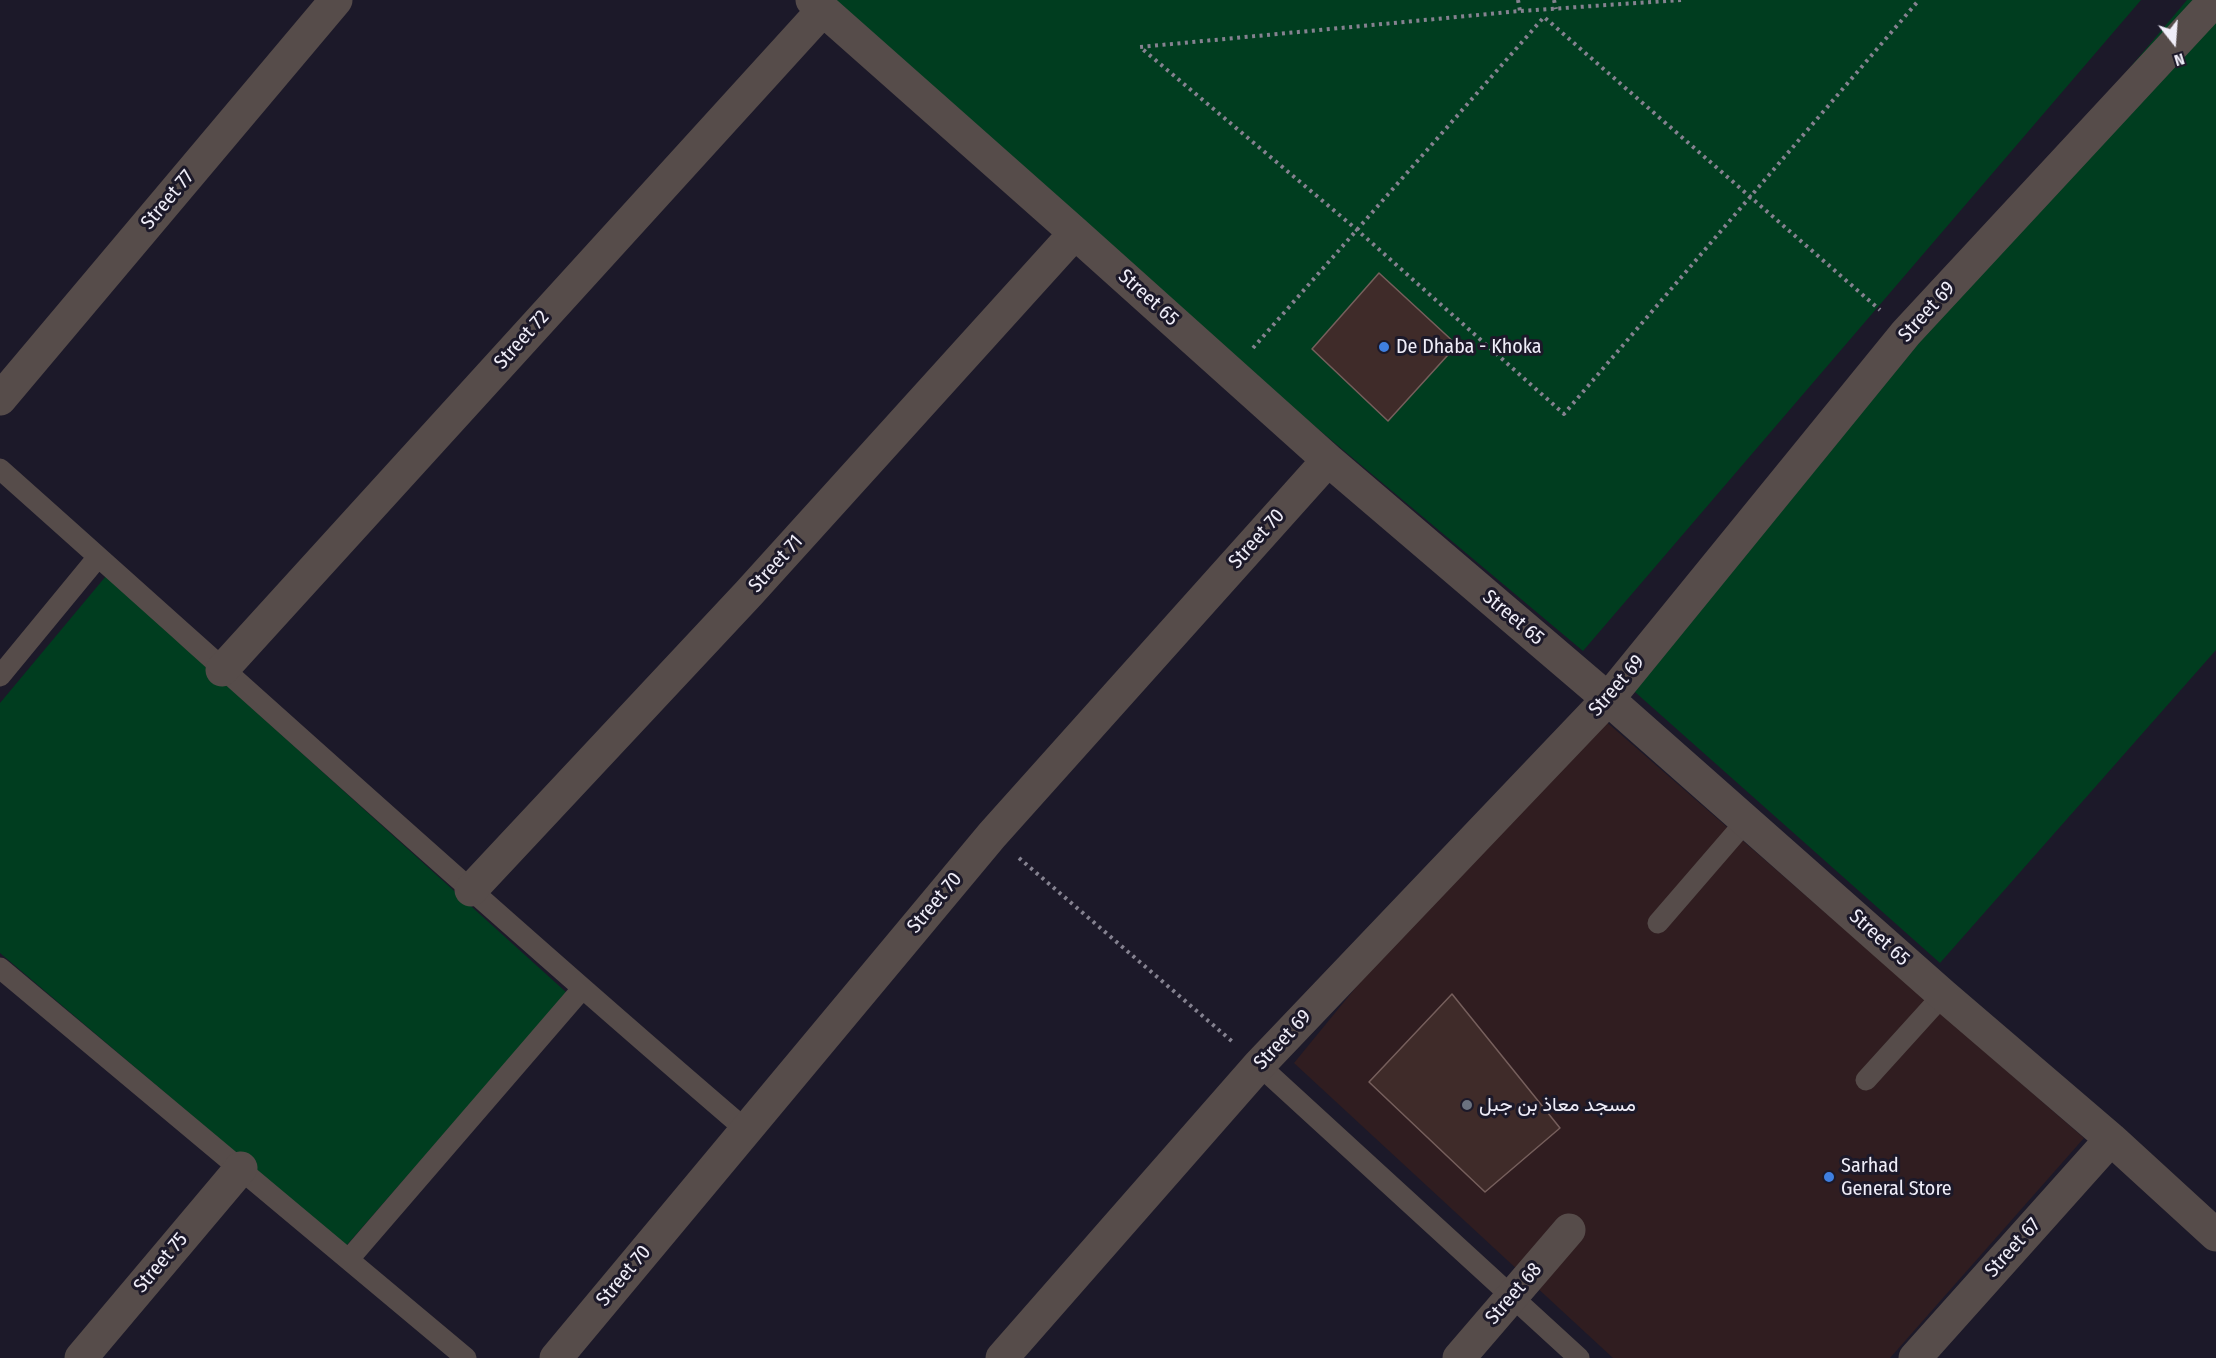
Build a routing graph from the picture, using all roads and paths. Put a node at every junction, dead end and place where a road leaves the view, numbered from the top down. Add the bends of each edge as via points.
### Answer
1 (336, 0) edge
2 (1518, 0) edge
3 (1554, 0) edge
4 (1681, 0) edge
5 (1919, 0) edge
6 (2215, 0) edge
7 (817, 6) edge
8 (1556, 9) junction
9 (1520, 11) junction
10 (1750, 197) junction
11 (1356, 229) junction
12 (1075, 233) junction
13 (1906, 333) junction
14 (1231, 374) junction
15 (0, 399) edge
16 (1328, 460) junction
17 (0, 469) edge
18 (99, 557) junction
19 (222, 669) junction
20 (0, 676) edge
21 (1608, 699) junction
22 (1747, 820) junction
23 (992, 835) junction
24 (471, 890) junction
25 (1658, 923) dead end
26 (0, 968) edge
27 (582, 989) junction
28 (1942, 995) junction
29 (1259, 1065) junction
30 (1866, 1080) dead end
31 (745, 1129) junction
32 (2111, 1139) junction
33 (241, 1168) junction
34 (1569, 1230) dead end
35 (2216, 1235) edge
36 (349, 1259) junction
37 (1512, 1297) junction
38 (81, 1358) edge
39 (466, 1358) edge
40 (556, 1358) edge
41 (1002, 1358) edge
42 (1459, 1358) edge
43 (1579, 1358) edge
44 (1915, 1358) edge

1 - 15 street, Street 77
2 - 9 path
3 - 8 path
4 - 8 path
5 - 10 path
6 - 13 street, Street 69
7 - 12 street, Street 65
7 - 19 street, Street 72
8 - 9 path
9 - 11 path via 1140,47
10 - 11 path via 1544,17
10 - 11 path via 1564,414
10 - 13 path
11 - 14 path
12 - 14 street, Street 65
12 - 24 street, Street 71 via 749,593
13 - 21 street, Street 69
14 - 16 street, Street 65
16 - 21 street, Street 65
16 - 23 street, Street 70
17 - 18 lane
18 - 19 lane
18 - 20 lane
19 - 24 lane
21 - 22 street, Street 65
21 - 29 street, Street 69
22 - 25 lane
22 - 28 street, Street 65
23 - 29 path
23 - 31 street, Street 70
24 - 27 lane
26 - 33 lane
27 - 31 lane
27 - 36 lane
28 - 30 lane
28 - 32 street, Street 65
29 - 37 lane
29 - 41 street, Street 69
31 - 40 street, Street 70
32 - 35 street, Street 65
32 - 44 street, Street 67
33 - 36 lane
33 - 38 street, Street 75
34 - 37 street, Street 68
36 - 39 lane
37 - 42 street, Street 68
37 - 43 lane

